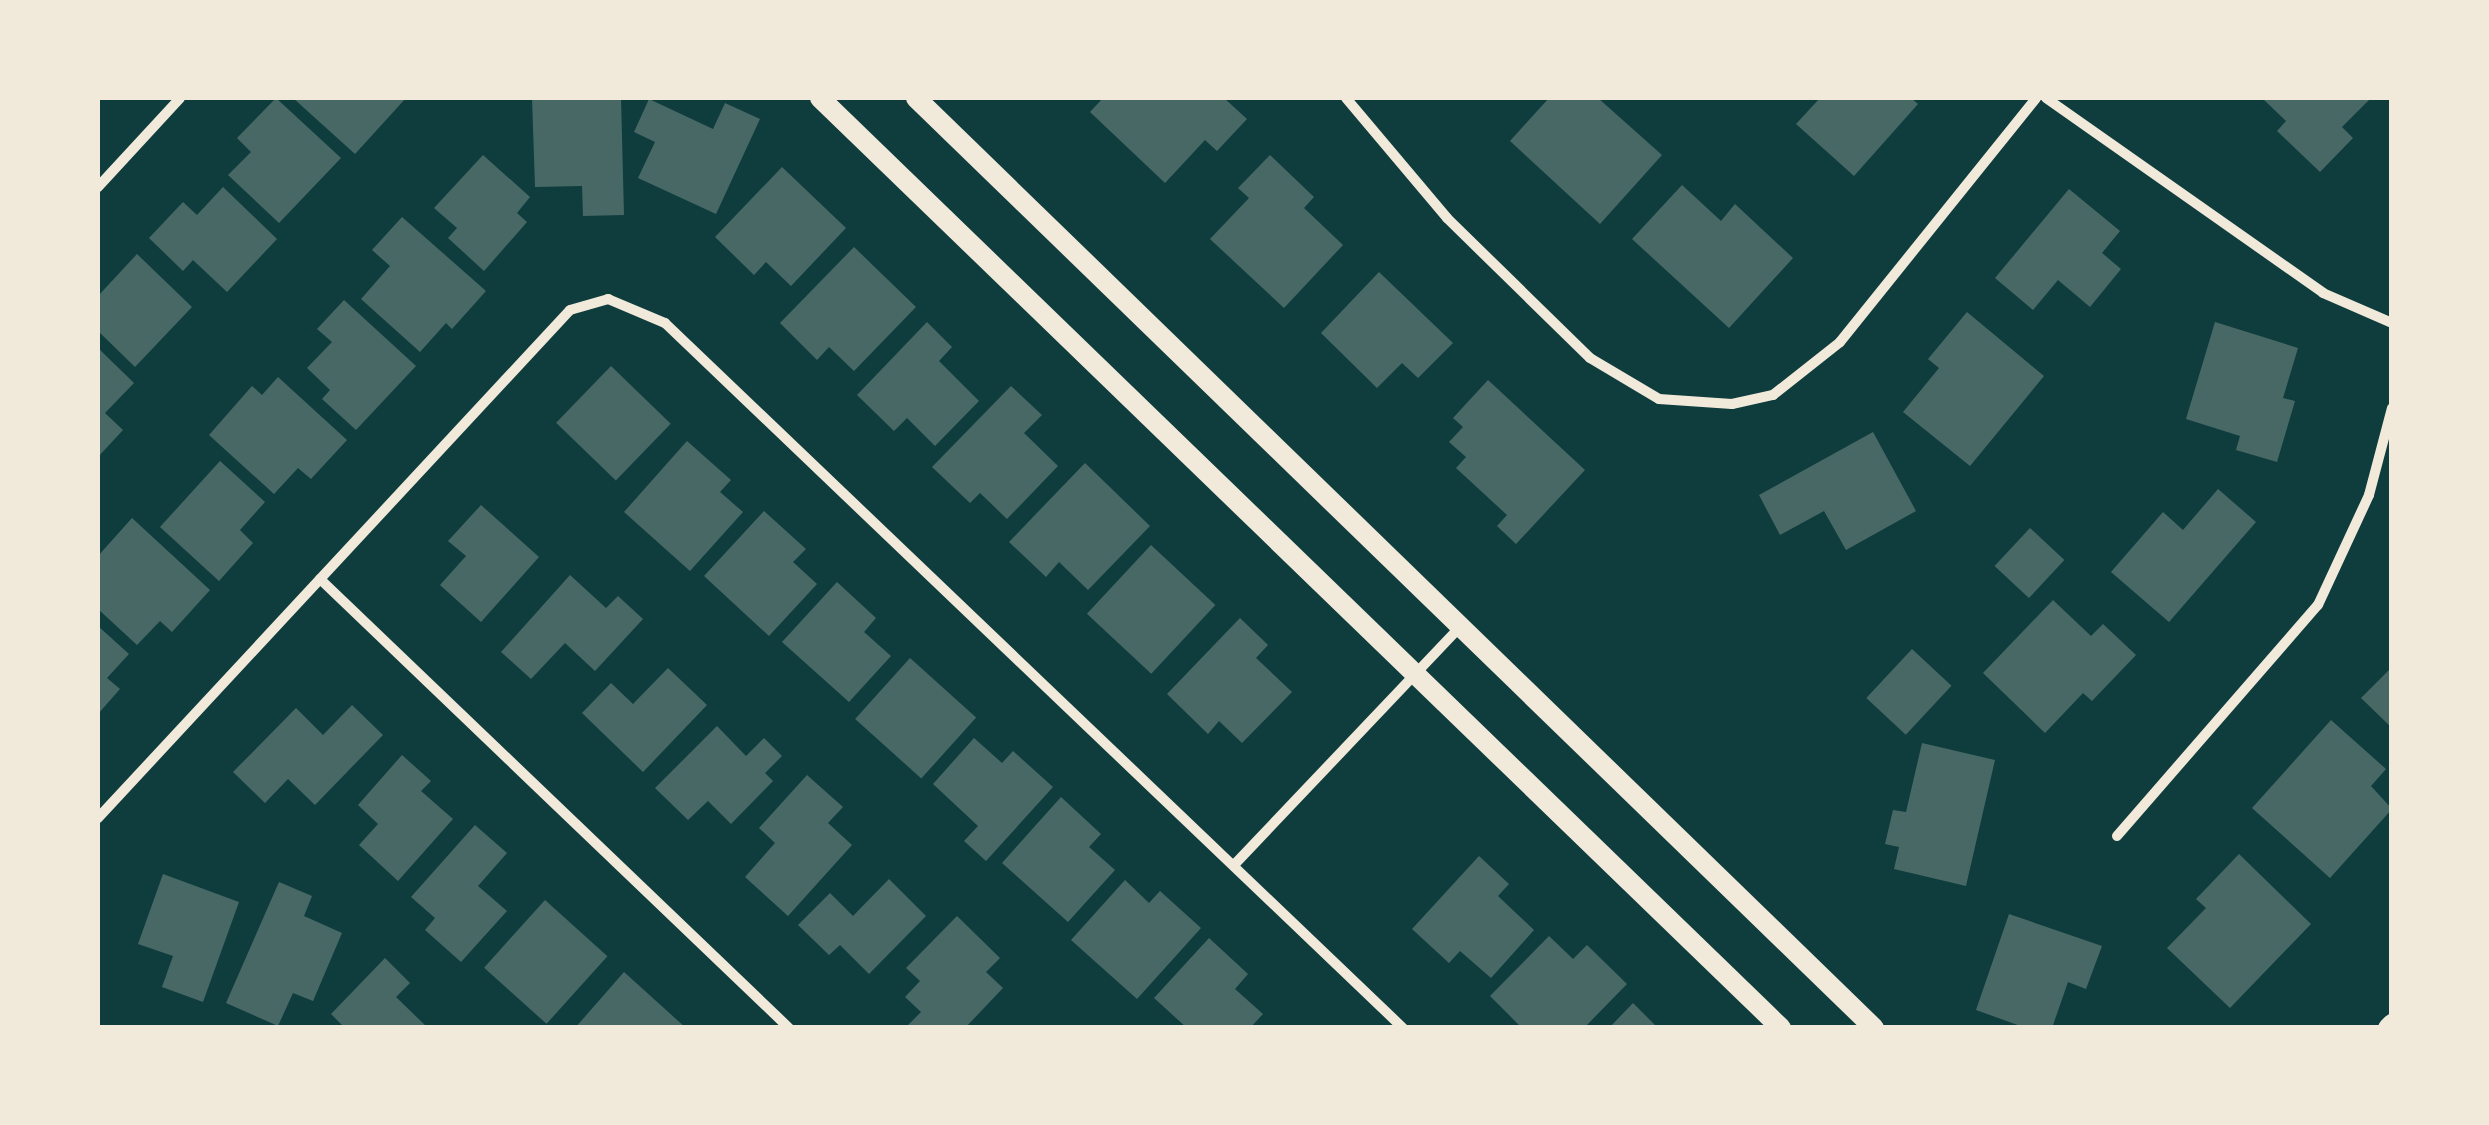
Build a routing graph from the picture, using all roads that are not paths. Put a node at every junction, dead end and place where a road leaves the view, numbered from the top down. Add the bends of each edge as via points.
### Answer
1 (180, 98) edge
2 (820, 98) edge
3 (916, 98) edge
4 (1346, 98) edge
5 (2036, 98) edge
6 (2046, 98) edge
7 (98, 187) edge
8 (2392, 323) edge
9 (2392, 408) edge
10 (320, 579) junction
11 (1460, 626) junction
12 (1416, 674) junction
13 (98, 818) edge
14 (2117, 836) dead end
15 (1234, 865) junction
16 (789, 1028) edge
17 (1403, 1028) edge
18 (1781, 1028) edge
19 (1874, 1028) edge

1 - 7 street
2 - 12 main road
3 - 11 main road
4 - 5 street via 1446,218 1590,358 1660,399 1732,404 1773,395 1840,342
6 - 8 street via 2323,293
9 - 14 street via 2369,494 2318,605
10 - 13 street
10 - 15 street via 570,310 608,300 664,323
10 - 16 street
11 - 12 street
11 - 19 main road
12 - 15 street
12 - 18 main road
15 - 17 street

